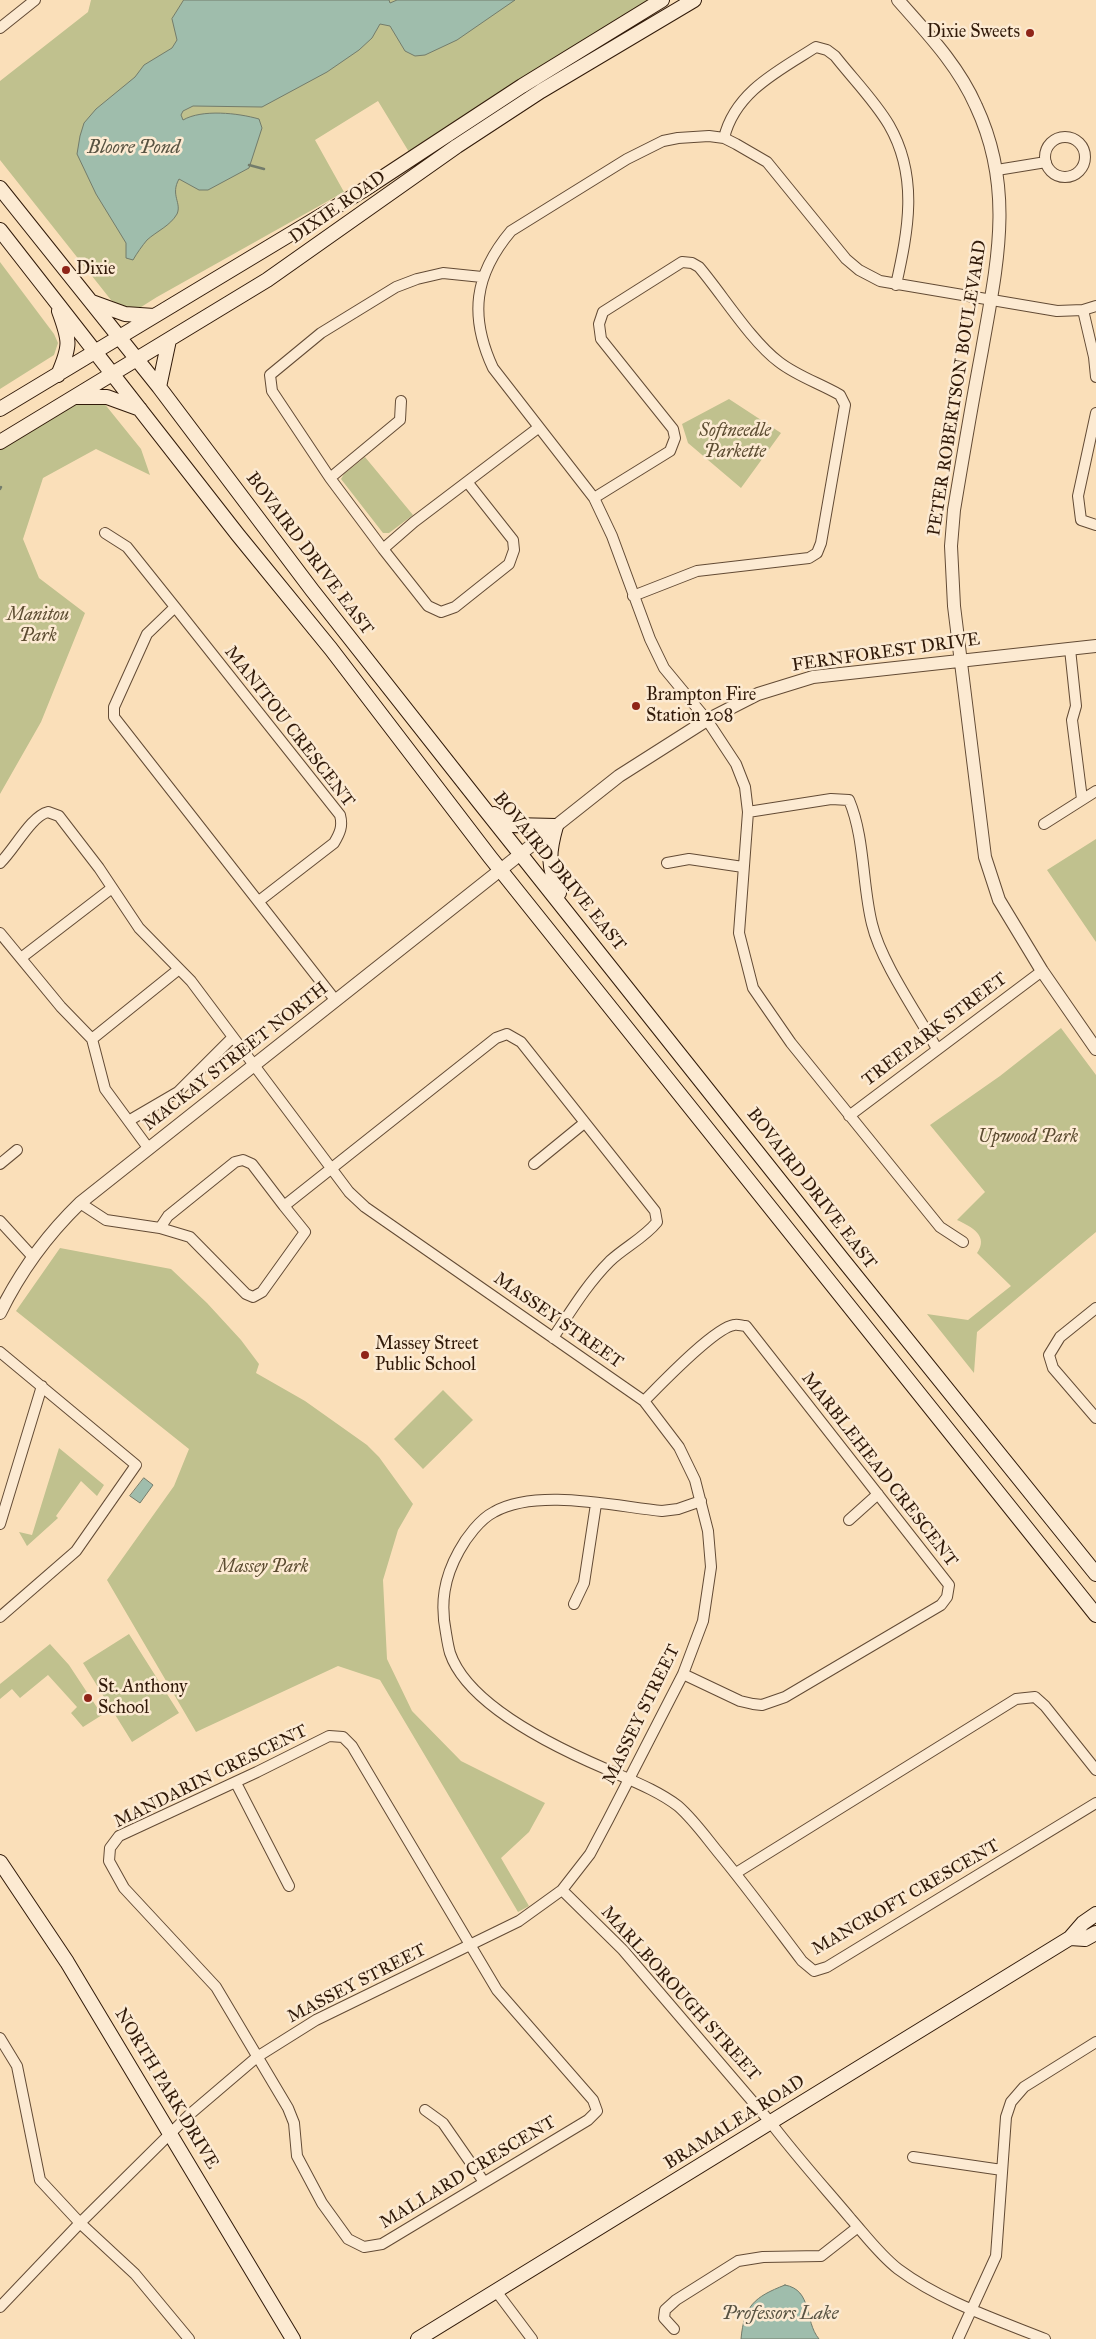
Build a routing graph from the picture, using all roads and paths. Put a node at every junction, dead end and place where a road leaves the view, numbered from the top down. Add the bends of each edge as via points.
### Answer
1 (34, 0) edge
2 (662, 0) edge
3 (694, 0) edge
4 (898, 0) edge
5 (0, 28) edge
6 (724, 138) junction
7 (1046, 162) dead end
8 (997, 170) junction
9 (378, 180) junction
10 (0, 188) edge
11 (389, 196) junction
12 (0, 230) edge
13 (482, 277) junction
14 (896, 285) junction
15 (990, 300) junction
16 (56, 301) junction
17 (90, 301) junction
18 (1096, 306) edge
19 (1082, 310) junction
20 (154, 316) junction
21 (119, 337) junction
22 (169, 340) junction
23 (96, 351) junction
24 (136, 359) junction
25 (113, 373) junction
26 (58, 375) junction
27 (1096, 377) edge
28 (159, 387) junction
29 (75, 397) junction
30 (401, 401) dead end
31 (0, 409) edge
32 (142, 410) junction
33 (1096, 413) edge
34 (538, 428) junction
35 (0, 442) edge
36 (330, 478) junction
37 (468, 483) junction
38 (594, 498) junction
39 (1096, 524) edge
40 (105, 533) dead end
41 (383, 549) junction
42 (633, 596) junction
43 (175, 607) junction
44 (1096, 646) edge
45 (1070, 649) junction
46 (960, 660) junction
47 (707, 720) junction
48 (1096, 791) edge
49 (1082, 799) junction
50 (484, 807) junction
51 (748, 812) junction
52 (1044, 824) dead end
53 (556, 826) junction
54 (520, 852) junction
55 (0, 862) edge
56 (667, 863) dead end
57 (743, 867) junction
58 (500, 868) junction
59 (112, 888) junction
60 (259, 901) junction
61 (564, 908) junction
62 (0, 933) edge
63 (21, 958) junction
64 (179, 968) junction
65 (1042, 971) junction
66 (336, 1001) junction
67 (232, 1036) junction
68 (92, 1039) junction
69 (937, 1049) junction
70 (1096, 1049) edge
71 (253, 1067) junction
72 (849, 1116) junction
73 (130, 1120) junction
74 (584, 1124) junction
75 (149, 1149) junction
76 (17, 1150) dead end
77 (0, 1164) edge
78 (534, 1164) dead end
79 (330, 1168) junction
80 (80, 1203) junction
81 (284, 1206) junction
82 (0, 1221) edge
83 (160, 1228) junction
84 (963, 1242) dead end
85 (32, 1256) junction
86 (1096, 1308) edge
87 (0, 1313) edge
88 (552, 1338) junction
89 (0, 1352) edge
90 (42, 1386) junction
91 (644, 1401) junction
92 (1096, 1418) edge
93 (878, 1494) junction
94 (701, 1501) junction
95 (596, 1504) junction
96 (849, 1520) dead end
97 (0, 1524) edge
98 (1096, 1574) edge
99 (574, 1604) dead end
100 (1096, 1615) edge
101 (0, 1617) edge
102 (684, 1674) junction
103 (1096, 1770) edge
104 (629, 1779) junction
105 (236, 1783) junction
106 (1096, 1804) edge
107 (0, 1862) edge
108 (736, 1873) junction
109 (290, 1886) dead end
110 (562, 1890) junction
111 (1096, 1914) edge
112 (1096, 1933) edge
113 (1070, 1938) junction
114 (470, 1946) junction
115 (0, 2038) edge
116 (1096, 2042) edge
117 (256, 2057) junction
118 (425, 2110) dead end
119 (771, 2123) junction
120 (171, 2134) junction
121 (913, 2156) dead end
122 (1002, 2170) junction
123 (484, 2182) junction
124 (80, 2223) junction
125 (858, 2227) junction
126 (496, 2291) junction
127 (0, 2307) edge
128 (972, 2309) junction
129 (674, 2329) dead end
130 (189, 2339) edge
131 (293, 2339) edge
132 (418, 2339) edge
133 (532, 2339) edge
134 (958, 2339) edge
135 (1045, 2339) edge

1 - 5 street
2 - 9 main road, DIXIE ROAD
3 - 11 main road, DIXIE ROAD via 541,91
4 - 8 street, PETER ROBERTSON BOULEVARD via 951,62 969,90
6 - 13 street via 709,136 663,141 627,159 511,231 499,245
6 - 14 street via 767,162 846,259 880,281
6 - 14 street via 737,106 764,80 816,48 835,56 889,125 908,176 908,232
7 - 8 street
8 - 15 street, PETER ROBERTSON BOULEVARD via 1001,226
9 - 11 main road
9 - 20 main road, DIXIE ROAD
10 - 17 main road, BOVAIRD DRIVE EAST
11 - 22 main road, DIXIE ROAD via 266,280
12 - 16 main road
13 - 34 street via 478,322 482,344 493,368
13 - 36 street via 443,273 396,287 321,333 270,375 272,391
14 - 15 street
15 - 19 street via 1057,312
15 - 46 street, PETER ROBERTSON BOULEVARD via 952,527
16 - 23 main road
16 - 26 main road via 69,347
17 - 20 main road via 125,314
17 - 21 main road, BOVAIRD DRIVE EAST
18 - 19 street
19 - 27 street
20 - 21 main road, DIXIE ROAD
21 - 23 main road, DIXIE ROAD
21 - 24 main road, BOVAIRD DRIVE EAST
22 - 24 main road, DIXIE ROAD
22 - 28 main road
23 - 25 main road
23 - 26 main road, DIXIE ROAD
24 - 25 main road, DIXIE ROAD
24 - 28 main road, BOVAIRD DRIVE EAST
25 - 29 main road, DIXIE ROAD
25 - 32 main road
26 - 31 main road, DIXIE ROAD
28 - 50 main road, BOVAIRD DRIVE EAST via 312,590
29 - 32 main road via 107,397
29 - 35 main road, DIXIE ROAD
30 - 36 street via 400,420
32 - 58 main road
33 - 39 street via 1078,496 1081,520
34 - 37 street
34 - 38 street
36 - 41 street
37 - 41 street
37 - 41 street via 514,540 514,550 508,564 455,607 441,612 428,606
38 - 42 street via 612,536
38 - 42 street via 670,451 675,438 673,429 601,339 599,324 603,312 682,262 699,267 762,347 778,361 800,376 840,394 844,405 817,553 809,558 697,571
40 - 43 street, MANITOU CRESCENT via 127,547
42 - 47 street via 664,668
43 - 60 street via 147,634 114,707 114,717
43 - 60 street, MANITOU CRESCENT via 340,815 340,834 334,843
44 - 45 street, FERNFOREST DRIVE
45 - 46 street, FERNFOREST DRIVE
45 - 49 street via 1076,706 1072,720
46 - 47 street, FERNFOREST DRIVE via 813,677 768,689
46 - 65 street, PETER ROBERTSON BOULEVARD via 985,857 999,900
47 - 51 street via 736,764
47 - 53 street, FERNFOREST DRIVE via 619,776
48 - 49 street
49 - 52 street
50 - 53 main road via 512,825
50 - 54 main road, BOVAIRD DRIVE EAST
51 - 57 street
51 - 69 street via 831,799 850,800 856,816 872,925 880,949
53 - 54 street, FERNFOREST DRIVE
53 - 61 main road via 550,844 549,863
54 - 58 street, MACKAY STREET NORTH
54 - 61 main road, BOVAIRD DRIVE EAST
55 - 59 street, MASSEY STREET via 37,817 55,813
56 - 57 street via 689,860
57 - 72 street via 739,933 753,988 791,1043
58 - 66 street, MACKAY STREET NORTH
58 - 100 main road
59 - 63 street
59 - 64 street, MASSEY STREET via 139,928
60 - 66 street
61 - 98 main road, BOVAIRD DRIVE EAST
62 - 63 street
63 - 68 street
64 - 67 street, MASSEY STREET
64 - 68 street
65 - 69 street, TREEPARK STREET
65 - 70 street, PETER ROBERTSON BOULEVARD
66 - 71 street, MACKAY STREET NORTH
67 - 71 street, MASSEY STREET
67 - 73 street via 178,1092
68 - 73 street via 106,1089
69 - 72 street, TREEPARK STREET
71 - 75 street, MACKAY STREET NORTH
71 - 79 street, MASSEY STREET
72 - 84 street via 940,1227
73 - 75 street
74 - 78 street
74 - 79 street via 521,1042 507,1034 496,1038
74 - 88 street via 655,1211 657,1222 590,1282
75 - 80 street, MACKAY STREET NORTH
76 - 77 street
79 - 81 street
79 - 88 street, MASSEY STREET via 365,1207
80 - 83 street via 106,1220
80 - 85 street, MACKAY STREET NORTH
81 - 83 street via 252,1164 242,1160 235,1162 168,1216
81 - 83 street via 305,1232 262,1292 253,1297 246,1294 190,1237
82 - 85 street
85 - 87 street, MACKAY STREET NORTH
86 - 92 street via 1060,1337 1049,1355 1053,1368
88 - 91 street, MASSEY STREET
89 - 90 street
90 - 97 street
90 - 101 street via 136,1465 76,1551
91 - 93 street, MARBLEHEAD CRESCENT via 677,1367 723,1329 735,1324 746,1326
91 - 94 street, MASSEY STREET via 679,1447
93 - 96 street
93 - 102 street, MARBLEHEAD CRESCENT via 949,1585 947,1597 941,1605 785,1697 762,1705 740,1701
94 - 95 street, MANCROFT CRESCENT via 662,1512
94 - 102 street, MASSEY STREET via 708,1530 711,1567 703,1621
95 - 99 street via 584,1583
95 - 104 street, MANCROFT CRESCENT via 539,1500 494,1512 463,1543 446,1584 441,1610 450,1654 477,1691 500,1712 526,1730
102 - 104 street, MASSEY STREET
103 - 108 street via 1045,1706 1034,1697 1016,1699
104 - 108 street, MANCROFT CRESCENT via 678,1806
104 - 110 street, MASSEY STREET via 590,1854
105 - 109 street
105 - 114 street, MANDARIN CRESCENT via 329,1736 343,1737 352,1746
105 - 117 street, MANDARIN CRESCENT via 118,1836 110,1848 110,1861 124,1888 216,1988
106 - 108 street, MANCROFT CRESCENT via 827,1967 814,1971 802,1961
107 - 120 main road, NORTH PARK DRIVE via 67,1962
110 - 114 street, MASSEY STREET via 519,1921
110 - 119 street, MARLBOROUGH STREET via 623,1950
111 - 113 main road, BRAMALEA ROAD via 1083,1922
112 - 113 main road, BRAMALEA ROAD via 1085,1939
113 - 119 main road, BRAMALEA ROAD
114 - 117 street, MASSEY STREET via 316,2020
114 - 123 street, MALLARD CRESCENT via 497,1990 593,2100 597,2111 588,2120
115 - 124 street via 17,2066 40,2180
116 - 122 street via 1024,2086 1011,2102 1006,2116
117 - 120 street, MASSEY STREET
117 - 123 street, MALLARD CRESCENT via 288,2108 294,2123 297,2156 322,2203 348,2239 364,2247 382,2244
118 - 123 street via 442,2123
119 - 125 street, MARLBOROUGH STREET
119 - 126 main road, BRAMALEA ROAD
120 - 124 street, MASSEY STREET
120 - 131 main road, NORTH PARK DRIVE
121 - 122 street
122 - 128 street via 996,2256
124 - 127 street, MASSEY STREET
124 - 130 street via 135,2274
125 - 128 street, MARLBOROUGH STREET via 896,2268 923,2286
125 - 129 street via 821,2256 738,2261 665,2310 664,2318
126 - 132 main road, BRAMALEA ROAD
126 - 133 street
128 - 134 street
128 - 135 street, MARLBOROUGH STREET

